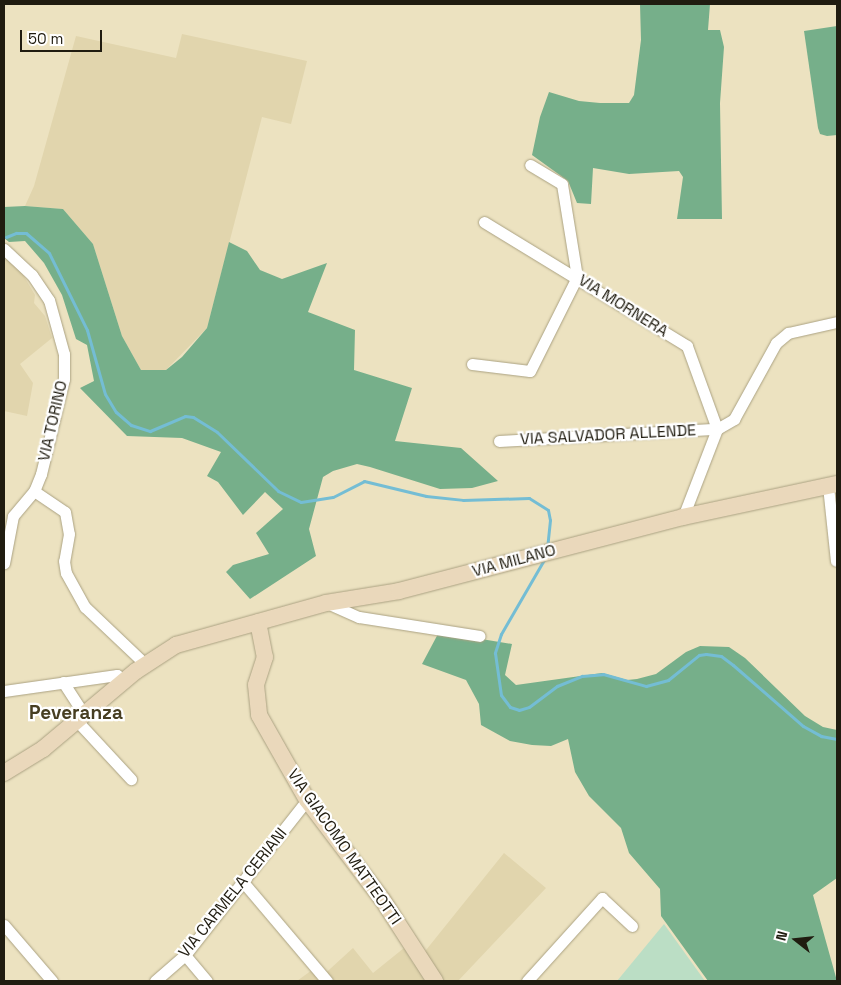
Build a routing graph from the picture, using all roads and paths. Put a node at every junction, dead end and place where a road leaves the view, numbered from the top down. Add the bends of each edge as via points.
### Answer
1 (530, 165) dead end
2 (484, 222) dead end
3 (4, 249) edge
4 (577, 277) junction
5 (837, 322) edge
6 (472, 364) dead end
7 (717, 429) junction
8 (499, 440) dead end
9 (833, 485) edge
10 (34, 491) junction
11 (9, 516) edge
12 (682, 517) junction
13 (836, 561) edge
14 (4, 562) edge
15 (326, 603) junction
16 (258, 622) junction
17 (480, 636) dead end
18 (145, 664) junction
19 (124, 681) junction
20 (64, 682) junction
21 (4, 691) edge
22 (81, 719) junction
23 (4, 773) edge
24 (131, 779) dead end
25 (307, 800) junction
26 (243, 882) junction
27 (4, 925) edge
28 (632, 926) dead end
29 (185, 955) junction
30 (52, 981) edge
31 (155, 981) edge
32 (207, 981) edge
33 (327, 981) edge
34 (435, 981) edge
35 (527, 981) edge

1 - 4 street via 562,184
2 - 4 street, VIA MORNERA
3 - 10 street, VIA TORINO via 32,275 49,300 64,354 64,379
4 - 6 street via 530,371
4 - 7 street, VIA MORNERA via 687,346
5 - 7 street via 788,333 776,343 734,420
7 - 8 street, VIA SALVADOR ALLENDE
7 - 12 street
9 - 12 street, VIA MILANO
9 - 13 street
10 - 11 street, VIA TORINO
10 - 18 street via 65,512 68,534 64,561 66,573 85,607
11 - 14 street
12 - 15 street, VIA MILANO via 399,591
15 - 16 street, VIA MILANO
15 - 17 street via 358,617
16 - 18 street, VIA MILANO via 192,639 161,652
16 - 25 street, VIA GIACOMO MATTEOTTI via 265,657 256,685 259,715
18 - 19 street, VIA MILANO
19 - 20 street via 117,674
19 - 22 street, VIA MILANO
20 - 21 street
20 - 22 street
22 - 23 street, VIA MILANO via 44,749
22 - 24 street
25 - 26 street, VIA CARMELA CERIANI
25 - 34 street, VIA GIACOMO MATTEOTTI via 382,899
26 - 29 street, VIA CARMELA CERIANI
26 - 33 street
27 - 30 street
28 - 35 street via 602,898
29 - 31 street, VIA CARMELA CERIANI
29 - 32 street

